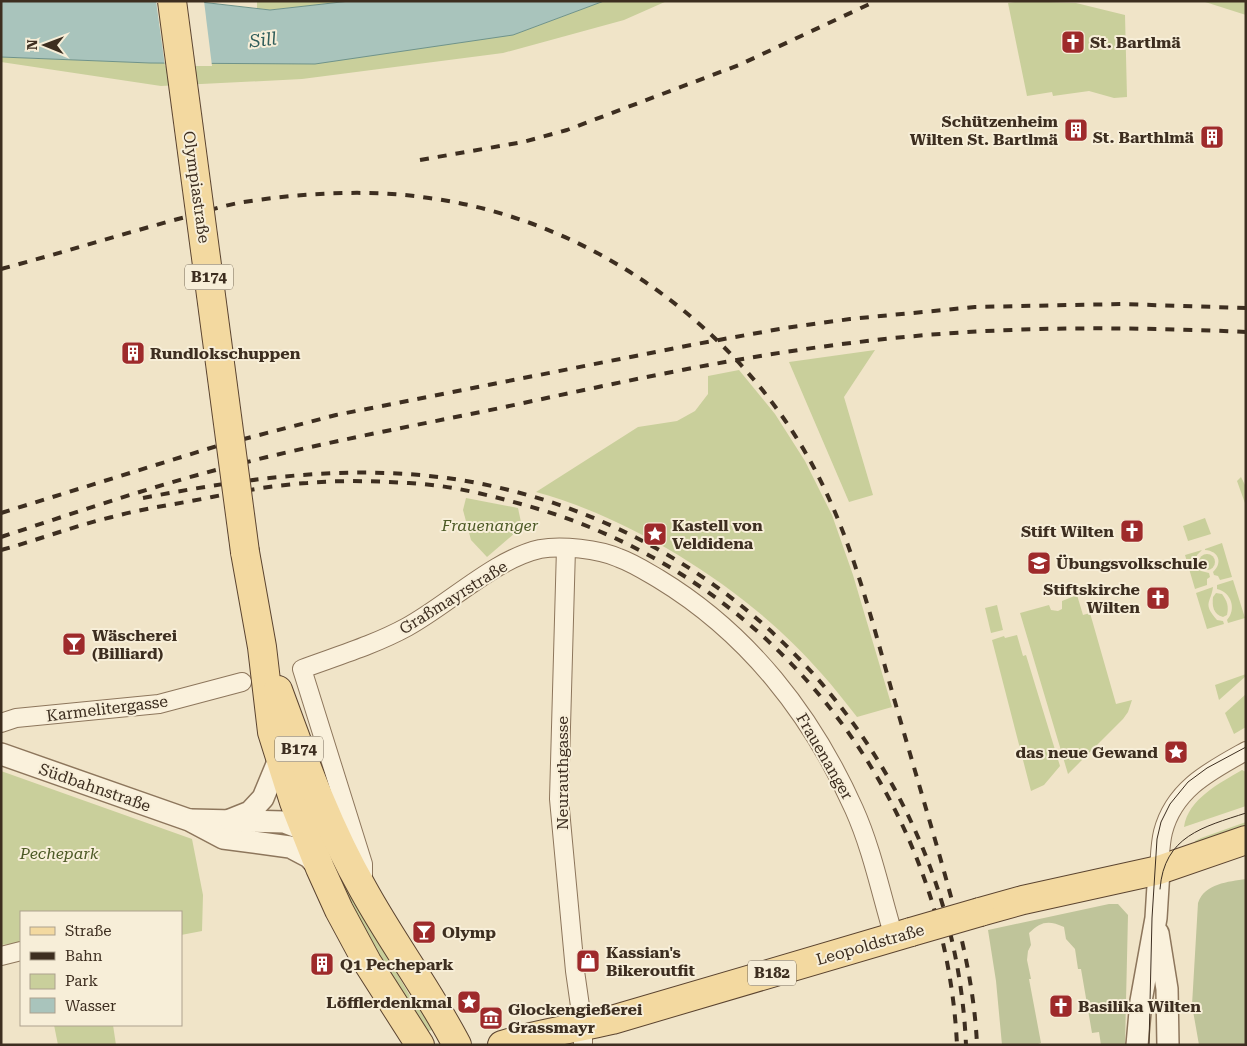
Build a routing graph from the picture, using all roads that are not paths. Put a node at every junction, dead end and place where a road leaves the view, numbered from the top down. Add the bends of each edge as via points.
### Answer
1 (172, 1) edge
2 (566, 548) junction
3 (262, 647) junction
4 (242, 682) dead end
5 (1, 723) edge
6 (1246, 751) edge
7 (1, 754) edge
8 (280, 757) junction
9 (189, 820) junction
10 (230, 820) junction
11 (305, 830) junction
12 (1246, 840) edge
13 (343, 850) junction
14 (320, 868) junction
15 (1159, 870) junction
16 (362, 888) junction
17 (1156, 918) junction
18 (902, 934) junction
19 (20, 951) edge
20 (1, 956) edge
21 (583, 1036) edge
22 (420, 1045) edge
23 (457, 1045) edge
24 (502, 1045) edge
25 (552, 1045) edge
26 (1137, 1045) edge
27 (1168, 1045) edge

1 - 3 main road, Olympiastraße / B174, bridge via 245,552
2 - 16 street, Graßmayrstraße via 522,554 408,627 302,669 363,864
2 - 18 street, Frauenanger via 618,557 684,594 743,644 768,671 810,726 855,809
2 - 21 street, Neurauthgasse via 559,799
3 - 8 main road, B174 via 272,732
3 - 13 main road, B174 via 307,769
4 - 5 street, Karmelitergasse via 159,704 16,718
6 - 15 street via 1208,772 1181,795 1165,826
7 - 9 street, Südbahnstraße
8 - 10 street via 264,798 250,812
8 - 11 main road, B174
9 - 10 street
9 - 14 street via 223,838 299,850
10 - 11 street via 284,822
11 - 13 street
11 - 14 main road, B174
12 - 15 main road, Leopoldstraße
13 - 16 main road, B174
14 - 22 main road, B174 via 367,962
15 - 17 street
15 - 18 main road, Leopoldstraße / B182, bridge via 1023,900
16 - 23 main road, B174
17 - 26 street via 1140,1001
17 - 27 street via 1167,989
18 - 21 main road, Leopoldstraße / B182 via 619,1018
19 - 20 street
21 - 24 main road, Leopoldstraße / B182 via 528,1036
21 - 25 main road, Leopoldstraße / B182

